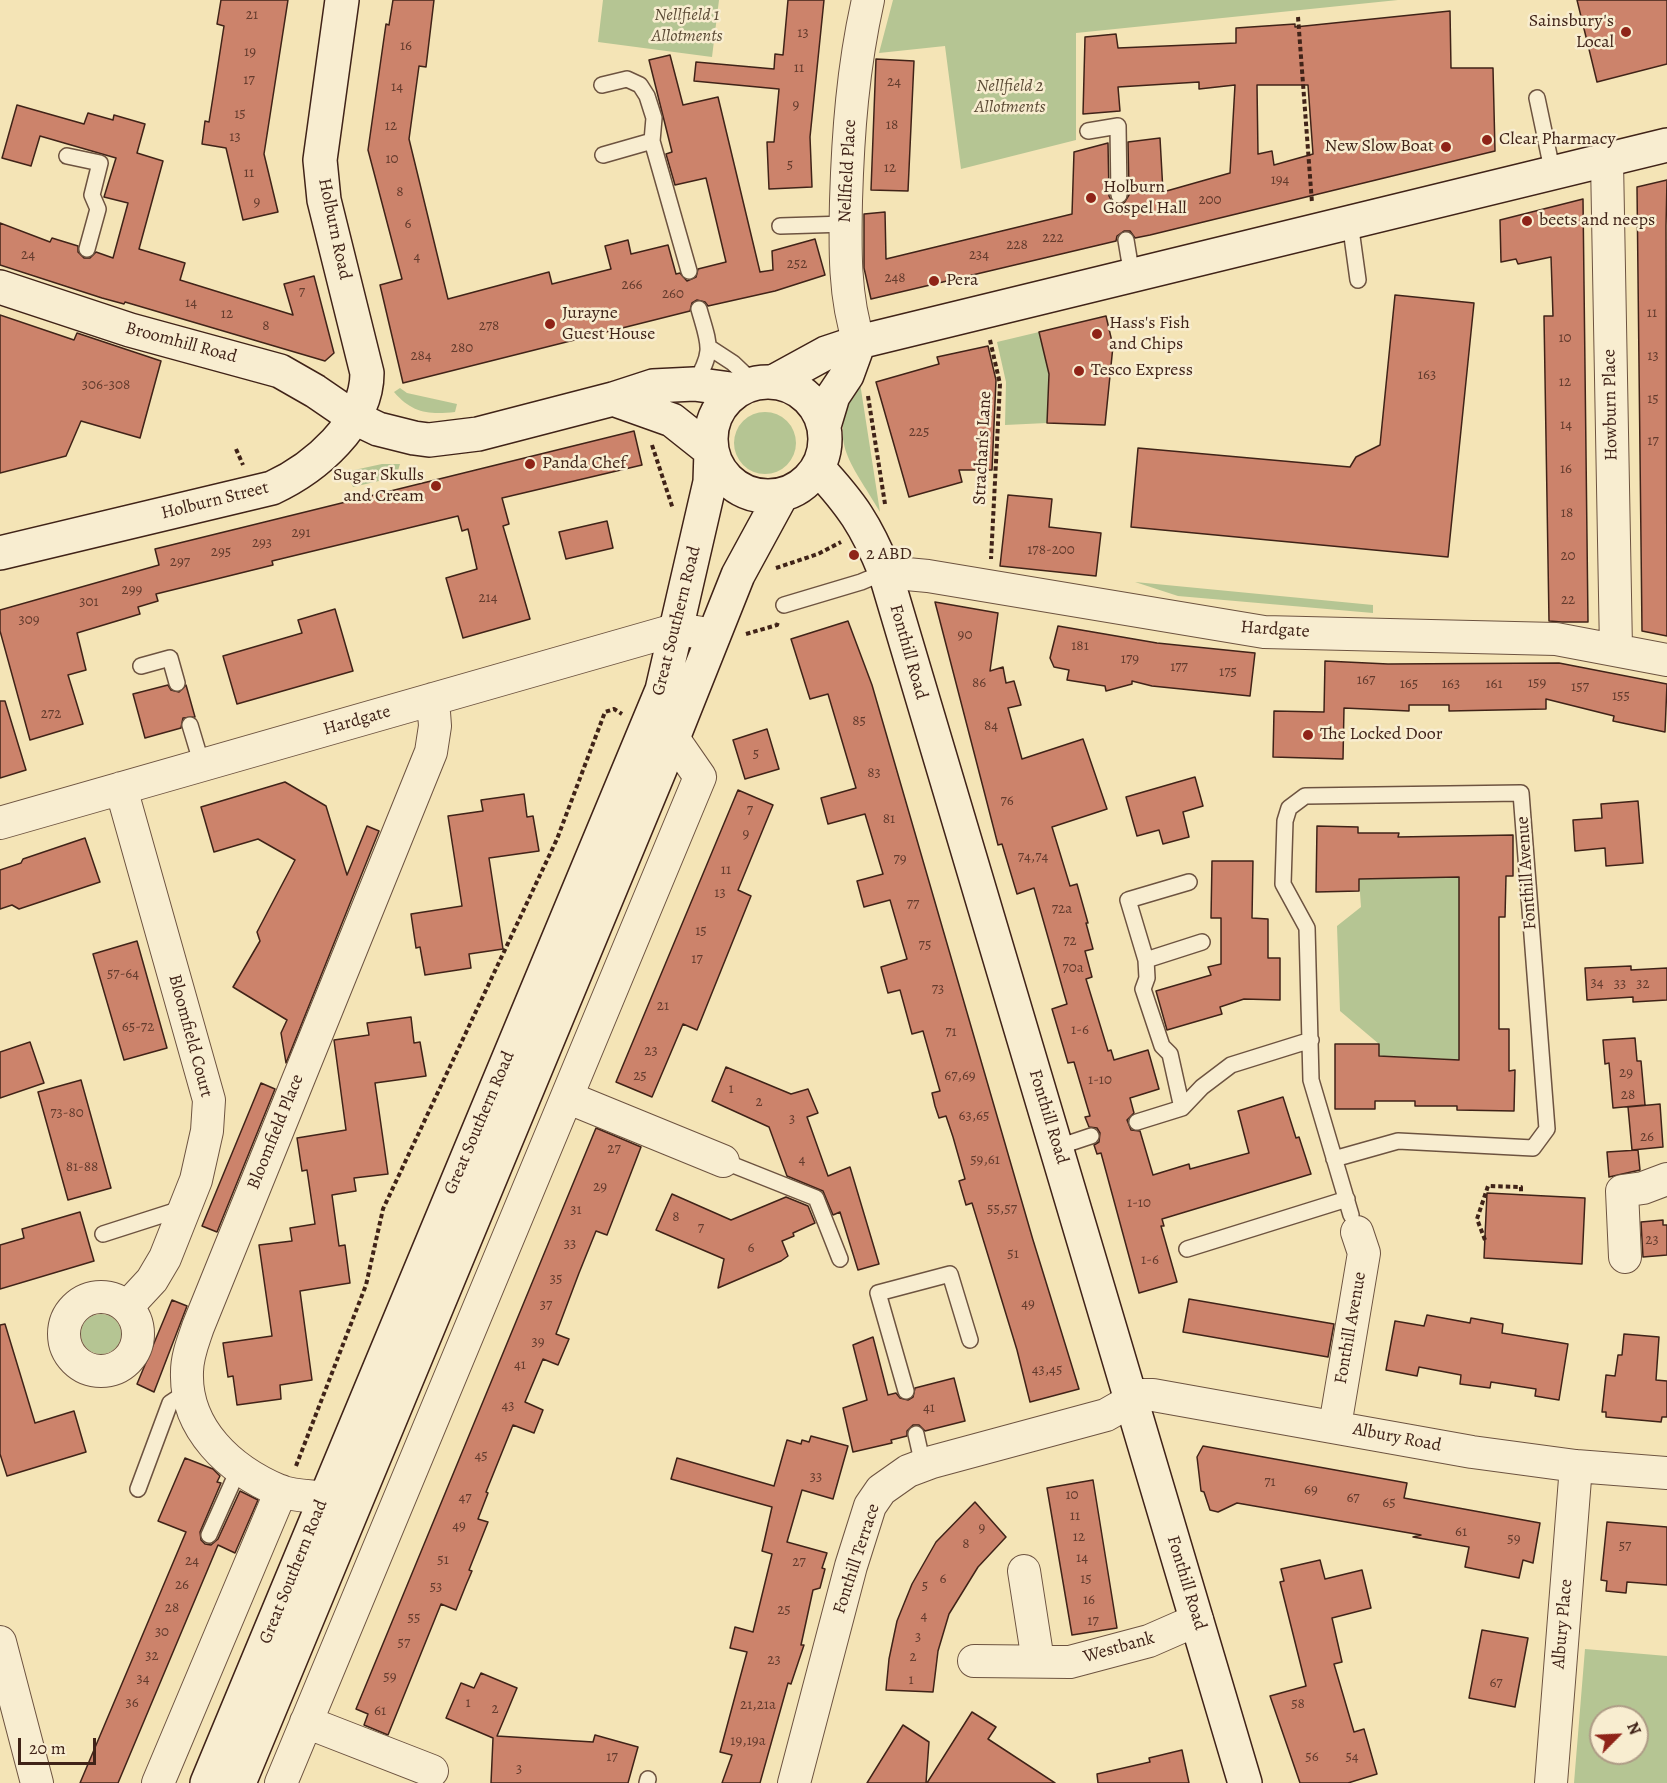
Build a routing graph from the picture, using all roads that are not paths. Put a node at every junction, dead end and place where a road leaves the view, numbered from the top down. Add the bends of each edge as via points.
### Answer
1 (342, 0) edge
2 (868, 0) edge
3 (602, 85) dead end
4 (1537, 98) dead end
5 (1088, 130) dead end
6 (652, 141) junction
7 (1667, 145) edge
8 (603, 154) dead end
9 (68, 156) dead end
10 (1607, 161) junction
11 (1553, 174) junction
12 (1119, 195) dead end
13 (1350, 222) junction
14 (846, 225) junction
15 (780, 226) dead end
16 (1126, 240) dead end
17 (87, 249) dead end
18 (689, 271) dead end
19 (1132, 276) junction
20 (1358, 280) dead end
21 (0, 287) edge
22 (699, 309) dead end
23 (859, 342) junction
24 (710, 348) junction
25 (694, 384) junction
26 (755, 385) junction
27 (613, 399) junction
28 (353, 417) junction
29 (824, 426) junction
30 (711, 451) junction
31 (818, 468) junction
32 (781, 496) junction
33 (0, 553) edge
34 (885, 572) junction
35 (784, 605) road end
36 (678, 630) junction
37 (725, 636) junction
38 (1616, 649) junction
39 (1667, 660) edge
40 (141, 666) dead end
41 (177, 683) dead end
42 (433, 699) junction
43 (190, 725) dead end
44 (660, 732) junction
45 (202, 765) junction
46 (121, 788) junction
47 (0, 823) edge
48 (1189, 882) dead end
49 (1202, 942) dead end
50 (1146, 960) junction
51 (1311, 1040) junction
52 (569, 1098) junction
53 (1182, 1108) junction
54 (1137, 1122) dead end
55 (1091, 1136) dead end
56 (1058, 1147) junction
57 (1334, 1159) junction
58 (723, 1161) joint
59 (1667, 1179) edge
60 (1347, 1199) junction
61 (184, 1208) junction
62 (1354, 1223) joint
63 (103, 1234) dead end
64 (1187, 1249) dead end
65 (1625, 1257) dead end
66 (840, 1259) dead end
67 (127, 1307) dead end
68 (970, 1340) dead end
69 (188, 1391) junction
70 (906, 1391) dead end
71 (1131, 1401) junction
72 (1335, 1426) junction
73 (916, 1434) dead end
74 (923, 1465) junction
75 (1576, 1466) junction
76 (239, 1468) junction
77 (1667, 1473) edge
78 (138, 1489) dead end
79 (281, 1491) junction
80 (325, 1498) junction
81 (209, 1535) dead end
82 (1024, 1571) dead end
83 (1197, 1620) junction
84 (0, 1642) edge
85 (974, 1661) dead end
86 (1038, 1661) junction
87 (306, 1722) junction
88 (432, 1771) dead end
89 (37, 1783) edge
90 (158, 1783) edge
91 (207, 1783) edge
92 (238, 1783) edge
93 (281, 1783) edge
94 (794, 1783) edge
95 (1245, 1783) edge
96 (1551, 1783) edge

1 - 28 street, Holburn Road via 320,160 324,200 367,373 364,397
2 - 14 street, Nellfield Place via 855,57
3 - 6 lane via 627,79 640,86 654,118
4 - 11 lane
5 - 12 lane via 1118,126
6 - 8 lane
6 - 18 lane
7 - 10 street
9 - 17 lane via 100,163 92,195 98,209
10 - 11 street
10 - 38 street, Howburn Place
11 - 13 street
13 - 19 street
13 - 20 lane
14 - 15 lane
14 - 23 street, Nellfield Place via 851,319
16 - 19 lane
19 - 23 street
21 - 28 street, Broomhill Road via 72,301 280,371
22 - 24 lane
23 - 26 street
23 - 29 street via 847,375 833,396
24 - 25 lane via 705,367
24 - 26 lane via 733,363
25 - 26 street
25 - 27 street via 653,386
26 - 29 street via 790,386 806,396
26 - 30 street via 724,401 714,416
27 - 28 street via 478,434 429,440 378,429
27 - 30 street via 672,420
28 - 33 street, Holburn Street via 321,458 291,480 272,488
29 - 31 street via 825,445
30 - 32 street via 720,472 736,488 758,496
30 - 36 street, Great Southern Road via 710,482
31 - 32 street via 802,486
31 - 34 street, Fonthill Road via 868,531
32 - 37 street, Great Southern Road via 738,575
34 - 35 lane
34 - 38 street, Hardgate via 1264,632 1556,639
34 - 56 street, Fonthill Road
36 - 37 street, Hardgate
36 - 42 street, Hardgate
36 - 44 street, Great Southern Road via 662,690
37 - 44 street, Great Southern Road
38 - 39 street, Hardgate
40 - 41 lane via 170,658
42 - 45 street, Hardgate
42 - 69 street, Bloomfield Place via 435,726 431,752 198,1327 188,1359
43 - 45 lane
44 - 52 street via 700,777
44 - 80 street, Great Southern Road
44 - 92 street, Great Southern Road
45 - 46 street, Hardgate
46 - 47 street, Hardgate
46 - 61 street, Bloomfield Court via 208,1100 207,1131 196,1180
48 - 50 lane via 1128,900
49 - 50 lane
50 - 53 lane via 1143,989 1162,1046 1170,1054
51 - 53 lane via 1231,1065
51 - 57 lane, Fonthill Avenue via 1311,1080
51 - 57 lane, Fonthill Avenue via 1306,928 1283,884 1289,808 1305,796 1521,793 1547,1129 1533,1148 1398,1141
52 - 58 street
52 - 87 street
53 - 54 lane
55 - 56 lane
56 - 71 street, Fonthill Road
57 - 60 lane, Fonthill Avenue
58 - 66 lane via 816,1198
59 - 65 street via 1622,1191
60 - 62 lane, Fonthill Avenue
60 - 64 lane
61 - 63 lane
61 - 67 street, Bloomfield Court via 165,1258 152,1280
62 - 72 street, Fonthill Avenue via 1364,1253
68 - 70 lane via 950,1274 878,1293
69 - 76 street, Bloomfield Place via 207,1438
69 - 78 lane via 170,1403
71 - 72 street, Albury Road via 1141,1395 1153,1395
71 - 74 street, Fonthill Terrace via 1106,1415
71 - 83 street, Fonthill Road
72 - 75 street, Albury Road via 1472,1452
73 - 74 lane
74 - 94 street, Fonthill Terrace via 894,1479 870,1506
75 - 77 street, Albury Road
75 - 96 street, Albury Place
76 - 79 street, Bloomfield Place
76 - 81 lane
79 - 80 street, Bloomfield Place
79 - 90 street
80 - 91 street, Great Southern Road
82 - 86 street
83 - 86 street, Westbank via 1149,1641 1070,1662
83 - 95 street, Fonthill Road
84 - 89 street
85 - 86 street, Westbank
87 - 88 street
87 - 93 street

